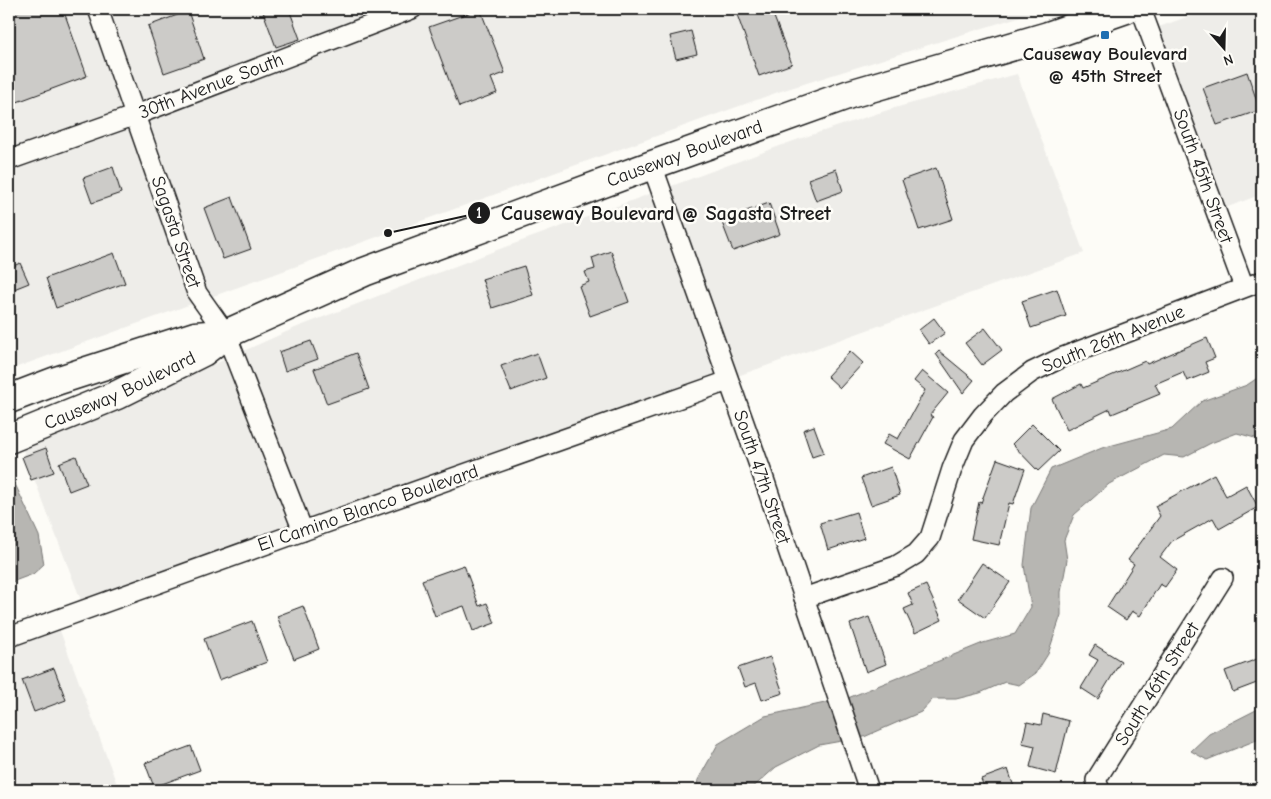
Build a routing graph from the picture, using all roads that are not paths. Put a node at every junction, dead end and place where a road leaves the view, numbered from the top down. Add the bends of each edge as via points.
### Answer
1 (98, 9) edge
2 (412, 9) edge
3 (1126, 9) edge
4 (1141, 9) edge
5 (136, 114) junction
6 (9, 160) edge
7 (652, 165) junction
8 (1262, 281) edge
9 (1244, 287) junction
10 (226, 334) junction
11 (728, 381) junction
12 (9, 399) edge
13 (9, 439) edge
14 (303, 531) junction
15 (1223, 578) dead end
16 (804, 598) junction
17 (9, 637) edge
18 (869, 790) edge
19 (1100, 790) edge

1 - 5 street, Sagasta Street
2 - 5 street, 30th Avenue South
3 - 7 main road, Causeway Boulevard via 1048,36 850,94
4 - 9 street, South 45th Street
5 - 6 street, 30th Avenue South
5 - 10 street, Sagasta Street via 197,293
7 - 10 main road, Causeway Boulevard via 364,272
7 - 11 street, South 47th Street
8 - 9 street, South 26th Avenue
9 - 16 street, South 26th Avenue via 1062,357 1032,372 1004,393 964,440 930,538 916,554 896,566
10 - 12 main road, Causeway Boulevard via 195,336
10 - 13 main road, Causeway Boulevard via 203,352 117,395
10 - 14 street, Sagasta Street
11 - 14 street, El Camino Blanco Boulevard
11 - 16 street, South 47th Street
14 - 17 street, El Camino Blanco Boulevard
15 - 19 street, South 46th Street via 1096,780
16 - 18 street, South 47th Street

